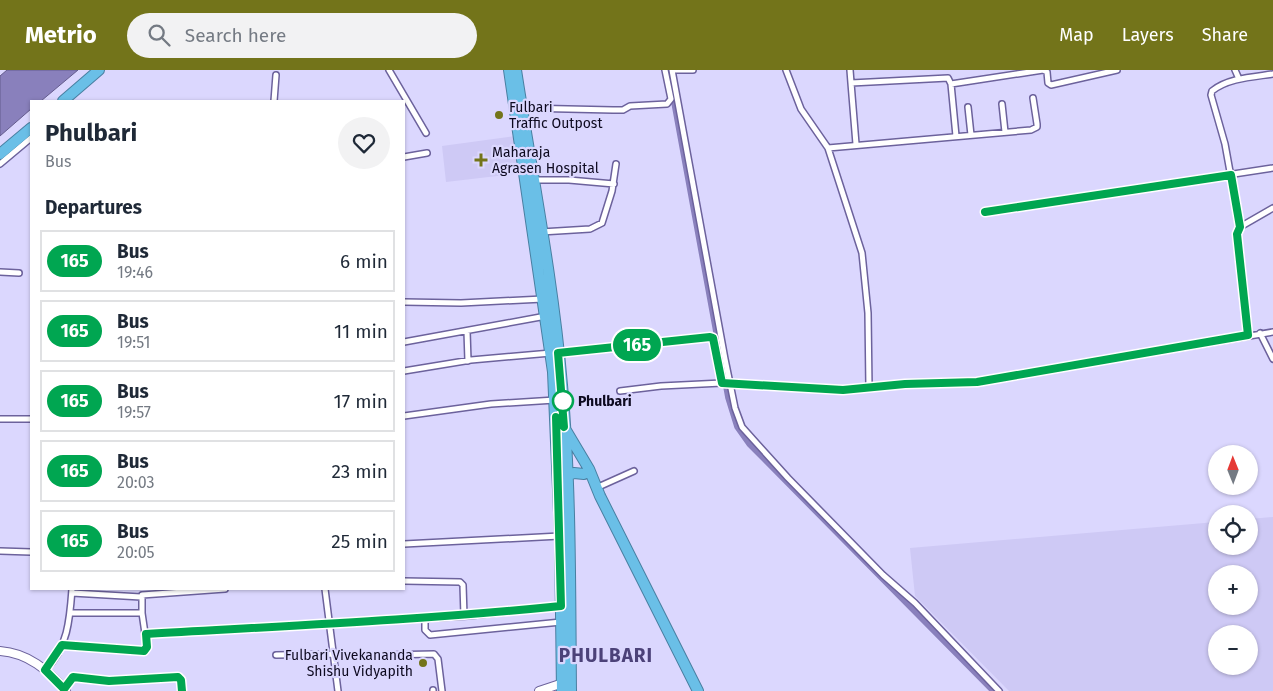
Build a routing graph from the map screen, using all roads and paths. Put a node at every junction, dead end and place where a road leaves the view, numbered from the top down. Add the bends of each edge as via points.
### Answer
1 (99, 70) edge
2 (389, 70) edge
3 (501, 70) edge
4 (508, 70) edge
5 (516, 70) edge
6 (665, 70) edge
7 (672, 70) edge
8 (693, 70) edge
9 (786, 70) edge
10 (850, 70) edge
11 (1118, 70) edge
12 (1235, 70) edge
13 (1273, 74) edge
14 (276, 75) dead end
15 (1239, 79) junction
16 (852, 83) junction
17 (951, 84) junction
18 (513, 97) junction
19 (1033, 98) dead end
20 (65, 100) edge
21 (274, 100) edge
22 (1002, 104) dead end
23 (968, 106) dead end
24 (522, 108) junction
25 (30, 129) edge
26 (1005, 132) junction
27 (426, 133) dead end
28 (970, 135) junction
29 (956, 136) junction
30 (30, 140) edge
31 (856, 144) junction
32 (828, 148) junction
33 (427, 153) dead end
34 (0, 154) edge
35 (405, 157) edge
36 (0, 164) edge
37 (616, 164) dead end
38 (1273, 168) edge
39 (1231, 175) junction
40 (533, 180) junction
41 (614, 184) junction
42 (1273, 208) edge
43 (985, 212) dead end
44 (1240, 227) junction
45 (541, 232) junction
46 (0, 272) edge
47 (19, 273) dead end
48 (543, 299) junction
49 (405, 302) edge
50 (546, 316) junction
51 (467, 331) junction
52 (1273, 332) edge
53 (1260, 333) junction
54 (1248, 335) junction
55 (405, 342) edge
56 (555, 353) junction
57 (1273, 359) edge
58 (468, 361) junction
59 (405, 371) edge
60 (722, 383) junction
61 (730, 384) junction
62 (869, 388) junction
63 (620, 391) dead end
64 (555, 400) junction
65 (405, 416) edge
66 (0, 419) edge
67 (30, 419) edge
68 (560, 428) junction
69 (565, 441) junction
70 (634, 471) dead end
71 (584, 474) junction
72 (566, 476) junction
73 (597, 491) junction
74 (560, 536) junction
75 (405, 544) edge
76 (0, 551) edge
77 (30, 552) edge
78 (405, 580) edge
79 (211, 590) edge
80 (325, 590) edge
81 (72, 591) edge
82 (141, 597) junction
83 (561, 606) junction
84 (71, 613) junction
85 (142, 613) junction
86 (464, 616) junction
87 (425, 617) junction
88 (561, 622) junction
89 (330, 623) junction
90 (146, 634) junction
91 (62, 645) junction
92 (0, 651) edge
93 (276, 655) dead end
94 (333, 655) junction
95 (45, 670) junction
96 (566, 686) edge
97 (65, 690) edge
98 (182, 691) edge
99 (338, 691) edge
100 (442, 691) edge
101 (541, 691) edge
102 (698, 691) edge
103 (999, 691) edge

1 - 20 highway
2 - 27 street
3 - 18 highway
4 - 18 highway
5 - 24 highway
6 - 24 street via 669,103 613,110
7 - 8 street
7 - 61 street
9 - 32 street via 801,109
10 - 16 street
11 - 17 street via 1051,85 1047,72 1043,70
12 - 15 street
13 - 15 street
14 - 21 street
15 - 39 street via 1217,86 1211,95
16 - 17 street via 948,78
16 - 31 street
17 - 29 street
18 - 48 highway
19 - 26 street via 1037,127
22 - 26 street
23 - 28 street
24 - 40 highway
25 - 34 highway
26 - 28 street
28 - 29 street
29 - 31 street
30 - 36 street
31 - 32 street
32 - 62 street via 862,253 868,313
33 - 35 street
37 - 41 street
38 - 39 street
39 - 43 street
39 - 44 street
40 - 41 street
40 - 45 highway
41 - 45 street via 602,223 596,227
42 - 44 street
44 - 54 street via 1237,234
45 - 56 highway
46 - 47 street
48 - 49 street
48 - 50 highway
50 - 51 street
50 - 56 highway
51 - 55 street
51 - 58 street
52 - 53 street
53 - 54 street
53 - 57 street
54 - 62 street via 977,382
56 - 58 street
56 - 60 street via 710,337 713,338
56 - 64 highway
56 - 68 highway
58 - 59 street
60 - 61 street
60 - 63 street
61 - 62 street via 843,390
61 - 103 street via 742,426 765,454
64 - 65 street via 491,404
64 - 68 highway
66 - 67 street
68 - 69 highway
68 - 73 highway
68 - 74 highway
69 - 71 highway
69 - 72 highway
70 - 73 street
71 - 72 highway
71 - 73 highway
72 - 96 highway
73 - 102 highway
74 - 75 street
74 - 83 highway
76 - 77 street
78 - 86 street via 460,582
79 - 82 street
80 - 89 street
81 - 82 street
81 - 84 street
82 - 85 street
83 - 86 street
83 - 88 highway
84 - 85 street
84 - 91 street
85 - 90 street
86 - 87 street
87 - 88 street via 426,630 430,635
87 - 89 street
88 - 96 highway
89 - 90 street
89 - 94 street
90 - 91 street via 147,647 144,651
91 - 95 street
92 - 95 main road via 18,653
93 - 94 street
94 - 99 street
94 - 100 street via 434,654 438,659
95 - 97 main road
96 - 101 main road
97 - 98 street via 73,677 113,681 178,677

